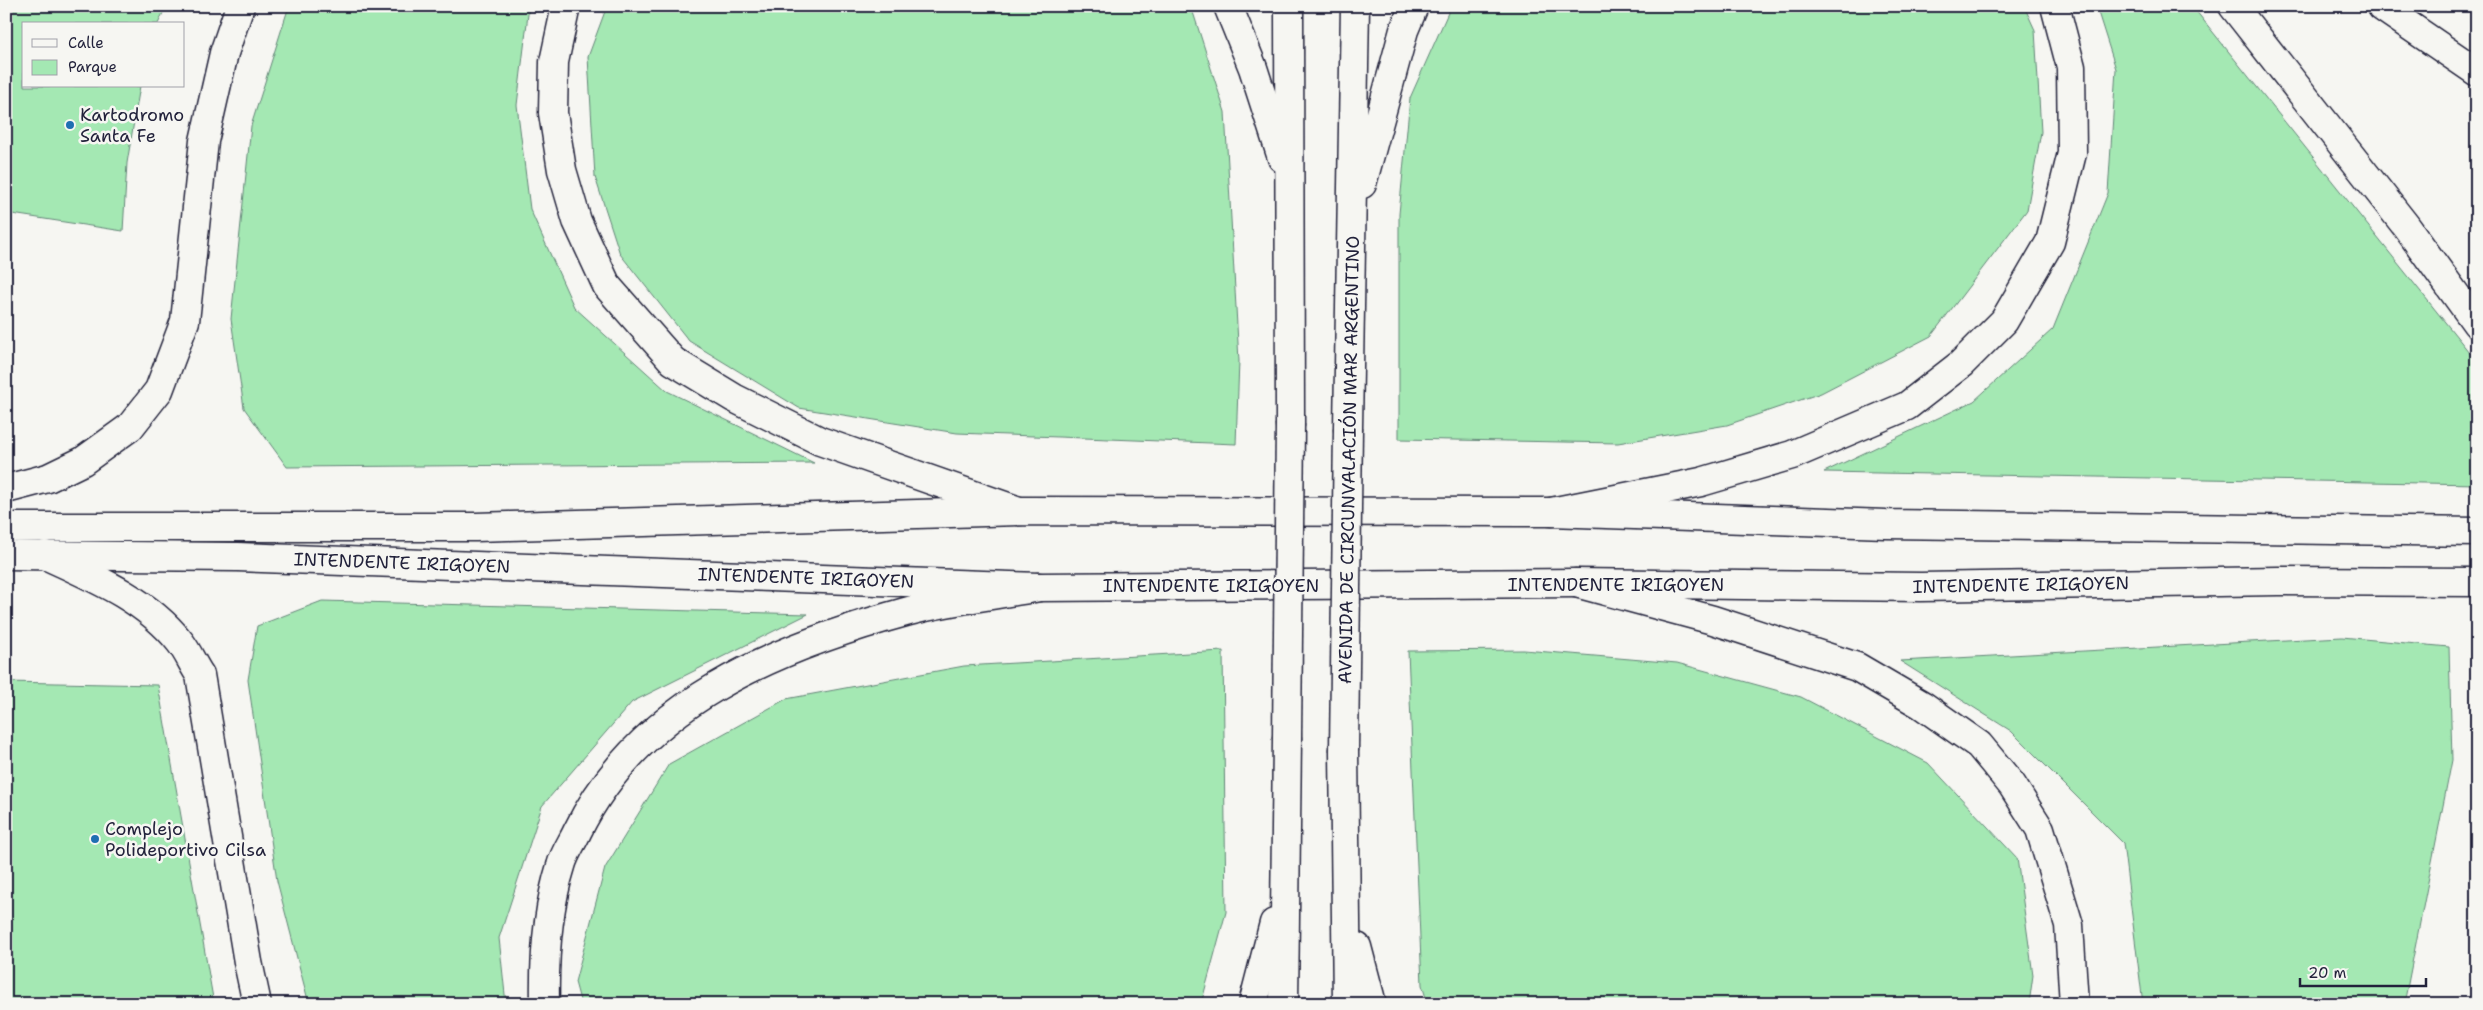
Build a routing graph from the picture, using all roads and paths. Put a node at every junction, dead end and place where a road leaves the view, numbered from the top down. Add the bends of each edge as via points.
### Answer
1 (240, 6) edge
2 (566, 6) edge
3 (1228, 6) edge
4 (1289, 6) edge
5 (1355, 6) edge
6 (1414, 6) edge
7 (2055, 6) edge
8 (2233, 6) edge
9 (2382, 7) edge
10 (2477, 72) edge
11 (1290, 181) junction
12 (1352, 222) junction
13 (2477, 324) edge
14 (6, 489) edge
15 (1019, 511) junction
16 (1551, 512) junction
17 (6, 527) edge
18 (2477, 532) edge
19 (45, 554) junction
20 (6, 555) edge
21 (2477, 582) edge
22 (1576, 584) junction
23 (1038, 587) junction
24 (1284, 883) junction
25 (1347, 914) junction
26 (257, 1004) edge
27 (545, 1004) edge
28 (1254, 1004) edge
29 (1284, 1004) edge
30 (1347, 1004) edge
31 (1372, 1004) edge
32 (2074, 1004) edge

1 - 14 main road via 224,53 204,141 185,321 159,390 130,427 83,461 48,478
2 - 15 main road via 554,62 553,113 562,170 577,221 607,286 673,361 734,398 820,441
3 - 11 main road via 1253,68
4 - 11 main road
5 - 12 main road, AVENIDA DE CIRCUNVALACIÓN MAR ARGENTINO
6 - 12 main road via 1404,30
7 - 16 main road via 2071,67 2072,153 2050,242 2004,321 1961,364 1907,406 1792,455 1701,482
8 - 13 main road via 2406,226
9 - 10 main road
11 - 24 main road, bridge
12 - 25 main road, AVENIDA DE CIRCUNVALACIÓN MAR ARGENTINO, bridge via 1344,751
15 - 16 main road, INTENDENTE IRIGOYEN
15 - 17 main road, INTENDENTE IRIGOYEN via 476,527
16 - 18 main road, INTENDENTE IRIGOYEN via 1886,524
19 - 20 main road, INTENDENTE IRIGOYEN
19 - 23 main road, INTENDENTE IRIGOYEN via 258,558
19 - 26 main road via 110,586 151,614 180,642 200,675
21 - 22 main road, INTENDENTE IRIGOYEN via 2278,581 1921,587
22 - 23 main road, INTENDENTE IRIGOYEN
22 - 32 main road via 1713,620 1857,667 1922,705 1979,745 2012,785 2040,829 2069,925
23 - 27 main road via 910,611 790,650 719,684 661,723 623,761 591,802 561,865 546,938
24 - 28 main road
24 - 29 main road
25 - 30 main road
25 - 31 main road

